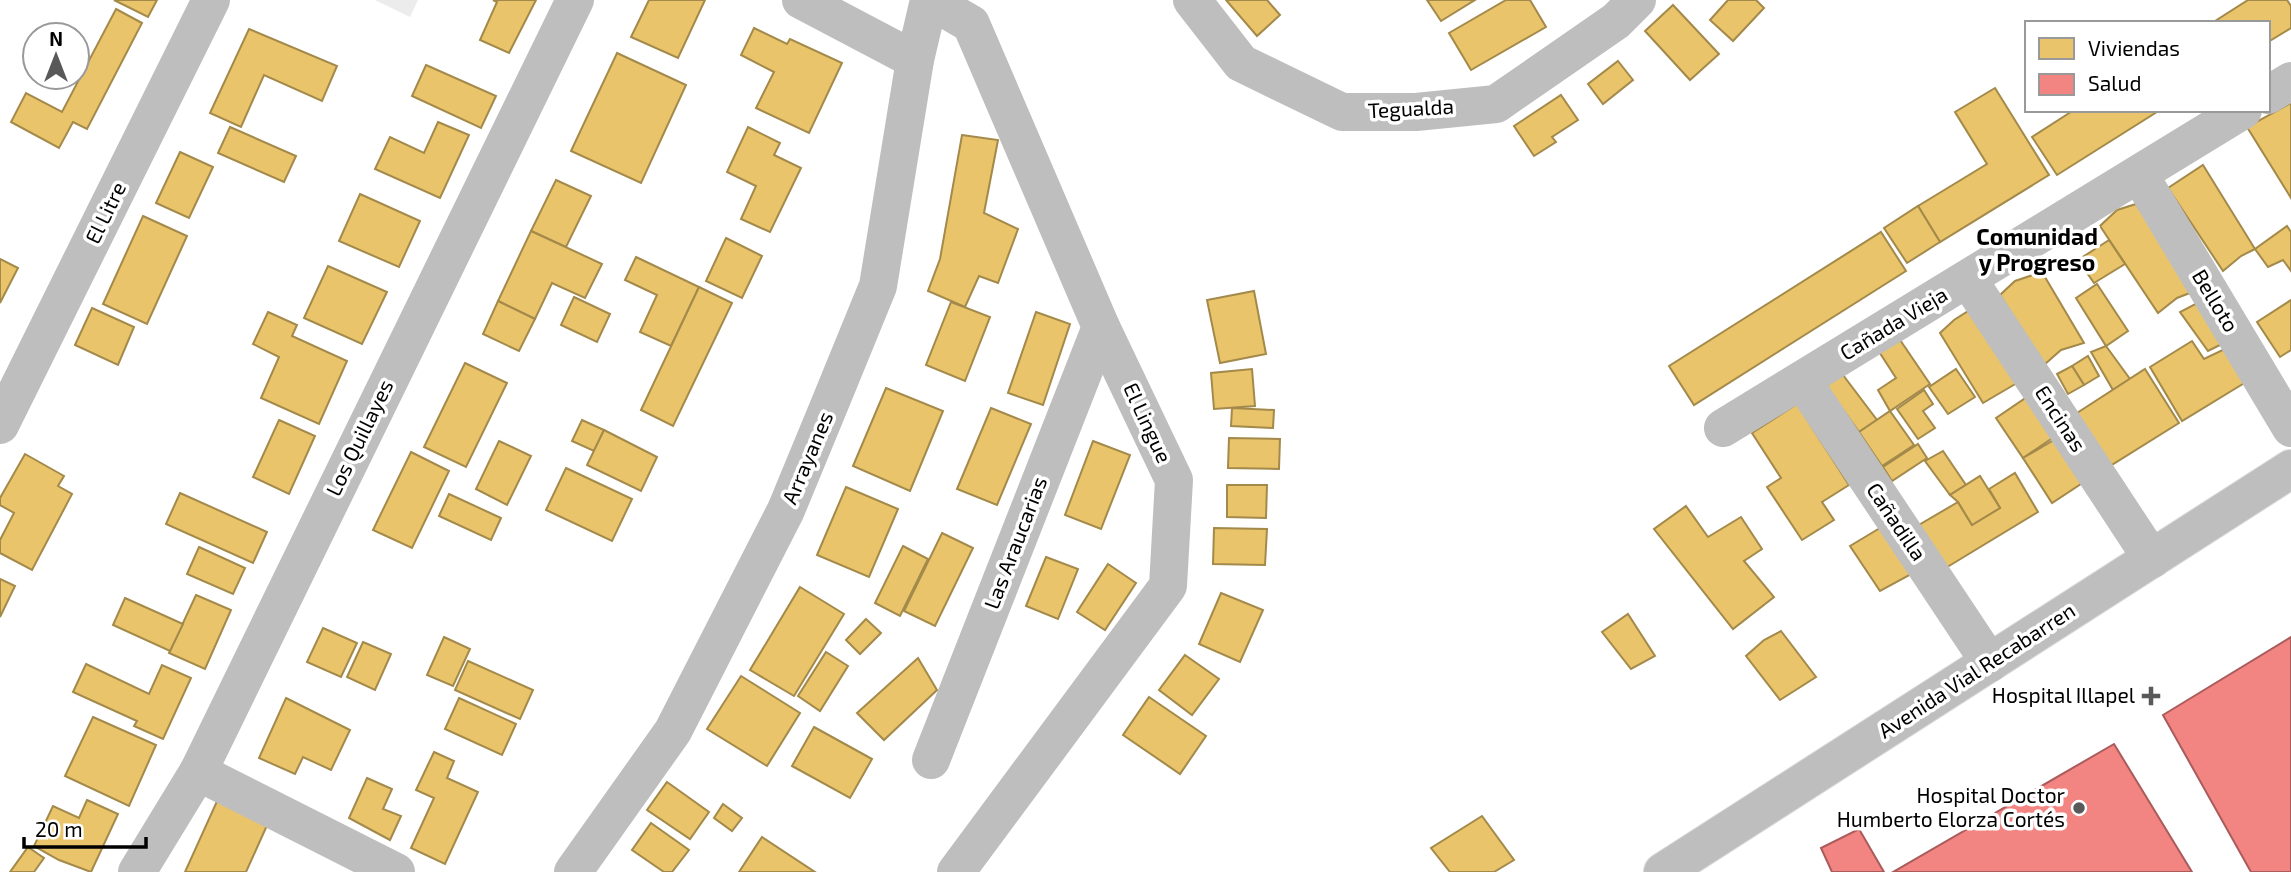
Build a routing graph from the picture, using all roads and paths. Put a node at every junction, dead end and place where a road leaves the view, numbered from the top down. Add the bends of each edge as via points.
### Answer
1 (211, 0) edge
2 (575, 0) edge
3 (801, 0) edge
4 (930, 0) edge
5 (1192, 0) edge
6 (1637, 0) edge
7 (915, 60) junction
8 (2291, 81) edge
9 (2270, 94) edge
10 (2240, 112) edge
11 (2139, 174) junction
12 (1968, 279) junction
13 (1101, 327) junction
14 (1802, 380) junction
15 (0, 425) edge
16 (1723, 428) dead end
17 (2291, 428) edge
18 (2291, 469) edge
19 (2152, 559) junction
20 (1990, 663) junction
21 (930, 760) dead end
22 (198, 772) junction
23 (136, 872) edge
24 (396, 872) edge
25 (573, 872) edge
26 (956, 872) edge
27 (1664, 872) edge

1 - 15 street, El Litre
2 - 22 street, Los Quillayes
3 - 7 street
4 - 7 street, Arrayanes
4 - 13 street, El Lingue via 971,24
5 - 6 street, Tegualda via 1241,64 1342,112 1416,112 1496,103 1616,21
7 - 25 street, Arrayanes via 878,286 786,510 673,731
8 - 9 street
10 - 11 street, Cañada Vieja
11 - 12 street, Cañada Vieja
11 - 17 street, Belloto
12 - 14 street, Cañada Vieja
12 - 19 street, Encinas
13 - 21 street, Las Araucarias
13 - 26 street, El Lingue via 1174,480 1168,586
14 - 16 street, Cañada Vieja
14 - 20 street, Cañadilla
18 - 19 street, Avenida Vial Recabarren
19 - 20 street, Avenida Vial Recabarren
20 - 27 street, Avenida Vial Recabarren
22 - 23 street, Los Quillayes
22 - 24 street

